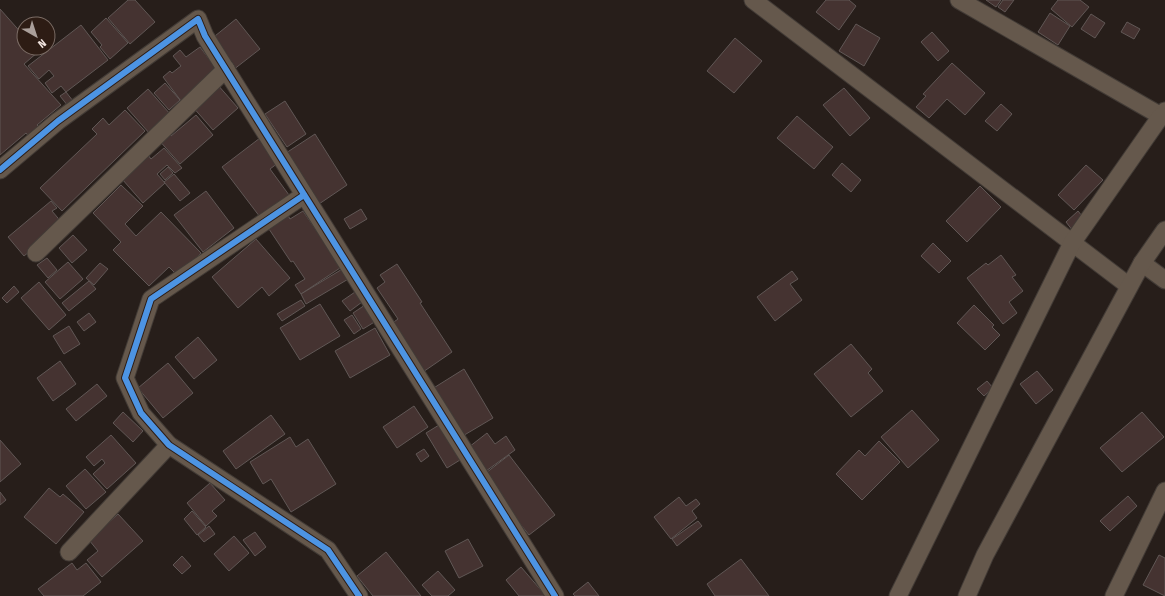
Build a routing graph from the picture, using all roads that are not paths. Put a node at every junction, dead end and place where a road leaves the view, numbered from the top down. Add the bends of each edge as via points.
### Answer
1 (752, 0) edge
2 (959, 0) edge
3 (226, 68) junction
4 (1163, 114) edge
5 (0, 170) edge
6 (304, 195) junction
7 (1165, 230) edge
8 (1072, 243) junction
9 (36, 253) dead end
10 (1142, 263) junction
11 (1165, 280) edge
12 (1129, 286) junction
13 (169, 445) junction
14 (1165, 491) edge
15 (69, 552) dead end
16 (359, 596) edge
17 (555, 596) edge
18 (899, 596) edge
19 (968, 596) edge
20 (1114, 596) edge

1 - 8 street
2 - 4 street
3 - 5 street via 198,20 58,121
3 - 6 street
3 - 9 street
4 - 8 street
6 - 13 street via 151,299 125,378 141,413
6 - 17 street
7 - 10 street
8 - 12 street
8 - 18 street
10 - 11 street
10 - 12 street
12 - 19 street via 985,554
13 - 15 street
13 - 16 street via 328,550
14 - 20 street

